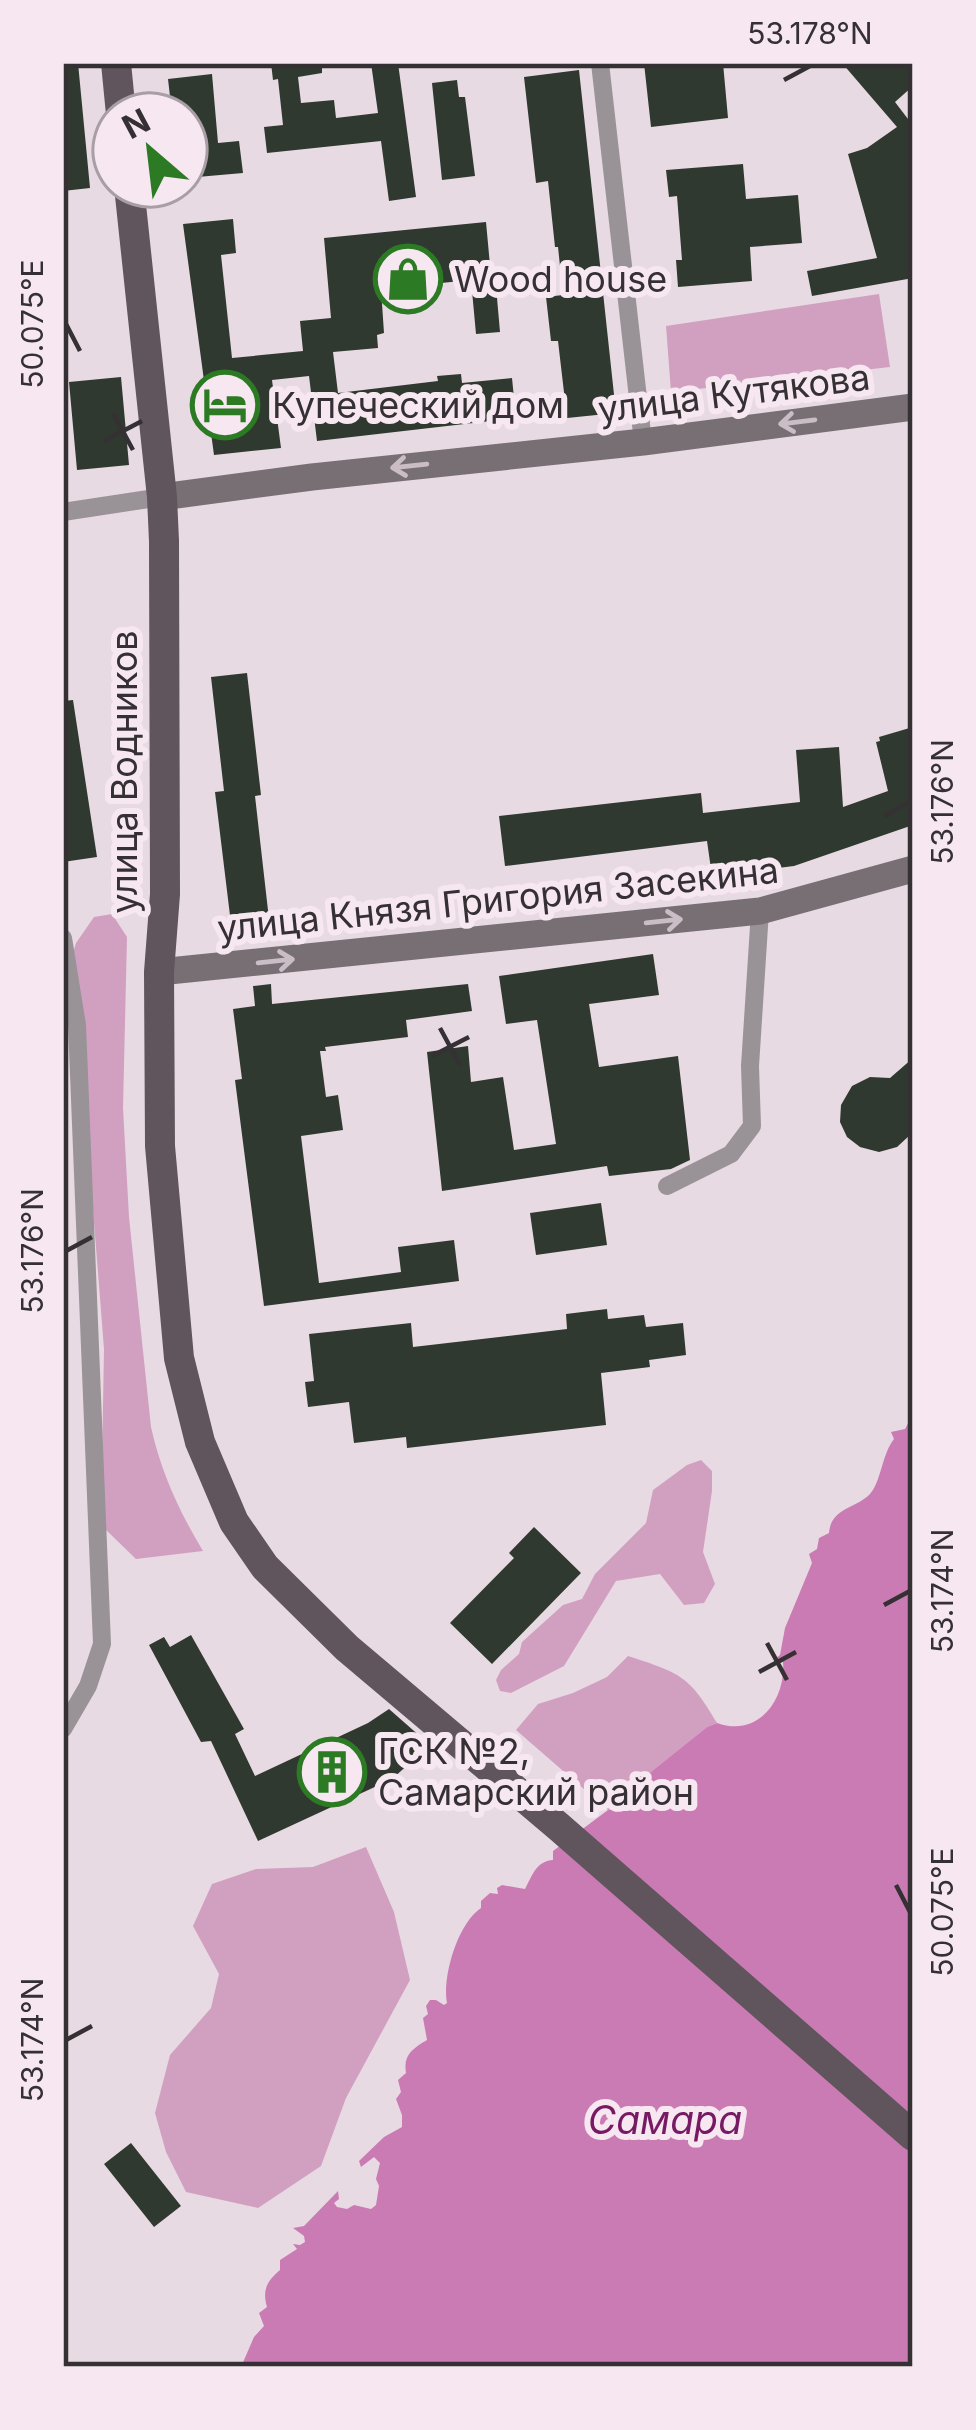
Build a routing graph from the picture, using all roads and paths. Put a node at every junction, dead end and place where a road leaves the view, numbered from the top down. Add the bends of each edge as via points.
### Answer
1 (600, 63) edge
2 (132, 210) edge
3 (913, 407) edge
4 (643, 442) junction
5 (162, 496) junction
6 (63, 512) edge
7 (913, 869) edge
8 (760, 911) junction
9 (63, 938) edge
10 (159, 972) junction
11 (667, 1186) dead end
12 (63, 1729) edge
13 (913, 2137) edge

1 - 4 street
2 - 5 main road, улица Водников
3 -> 4 main road, улица Кутякова
4 -> 5 main road, улица Кутякова
5 - 6 street, улица Кутякова
5 - 10 main road, улица Водников
7 - 8 main road, улица Князя Григория Засекина
10 -> 8 main road, улица Князя Григория Засекина
8 - 11 street via 752,1126 730,1154
9 - 12 street via 76,1025 102,1644
10 - 13 main road, улица Водников via 160,1146 178,1358 233,1522 265,1567 347,1648

